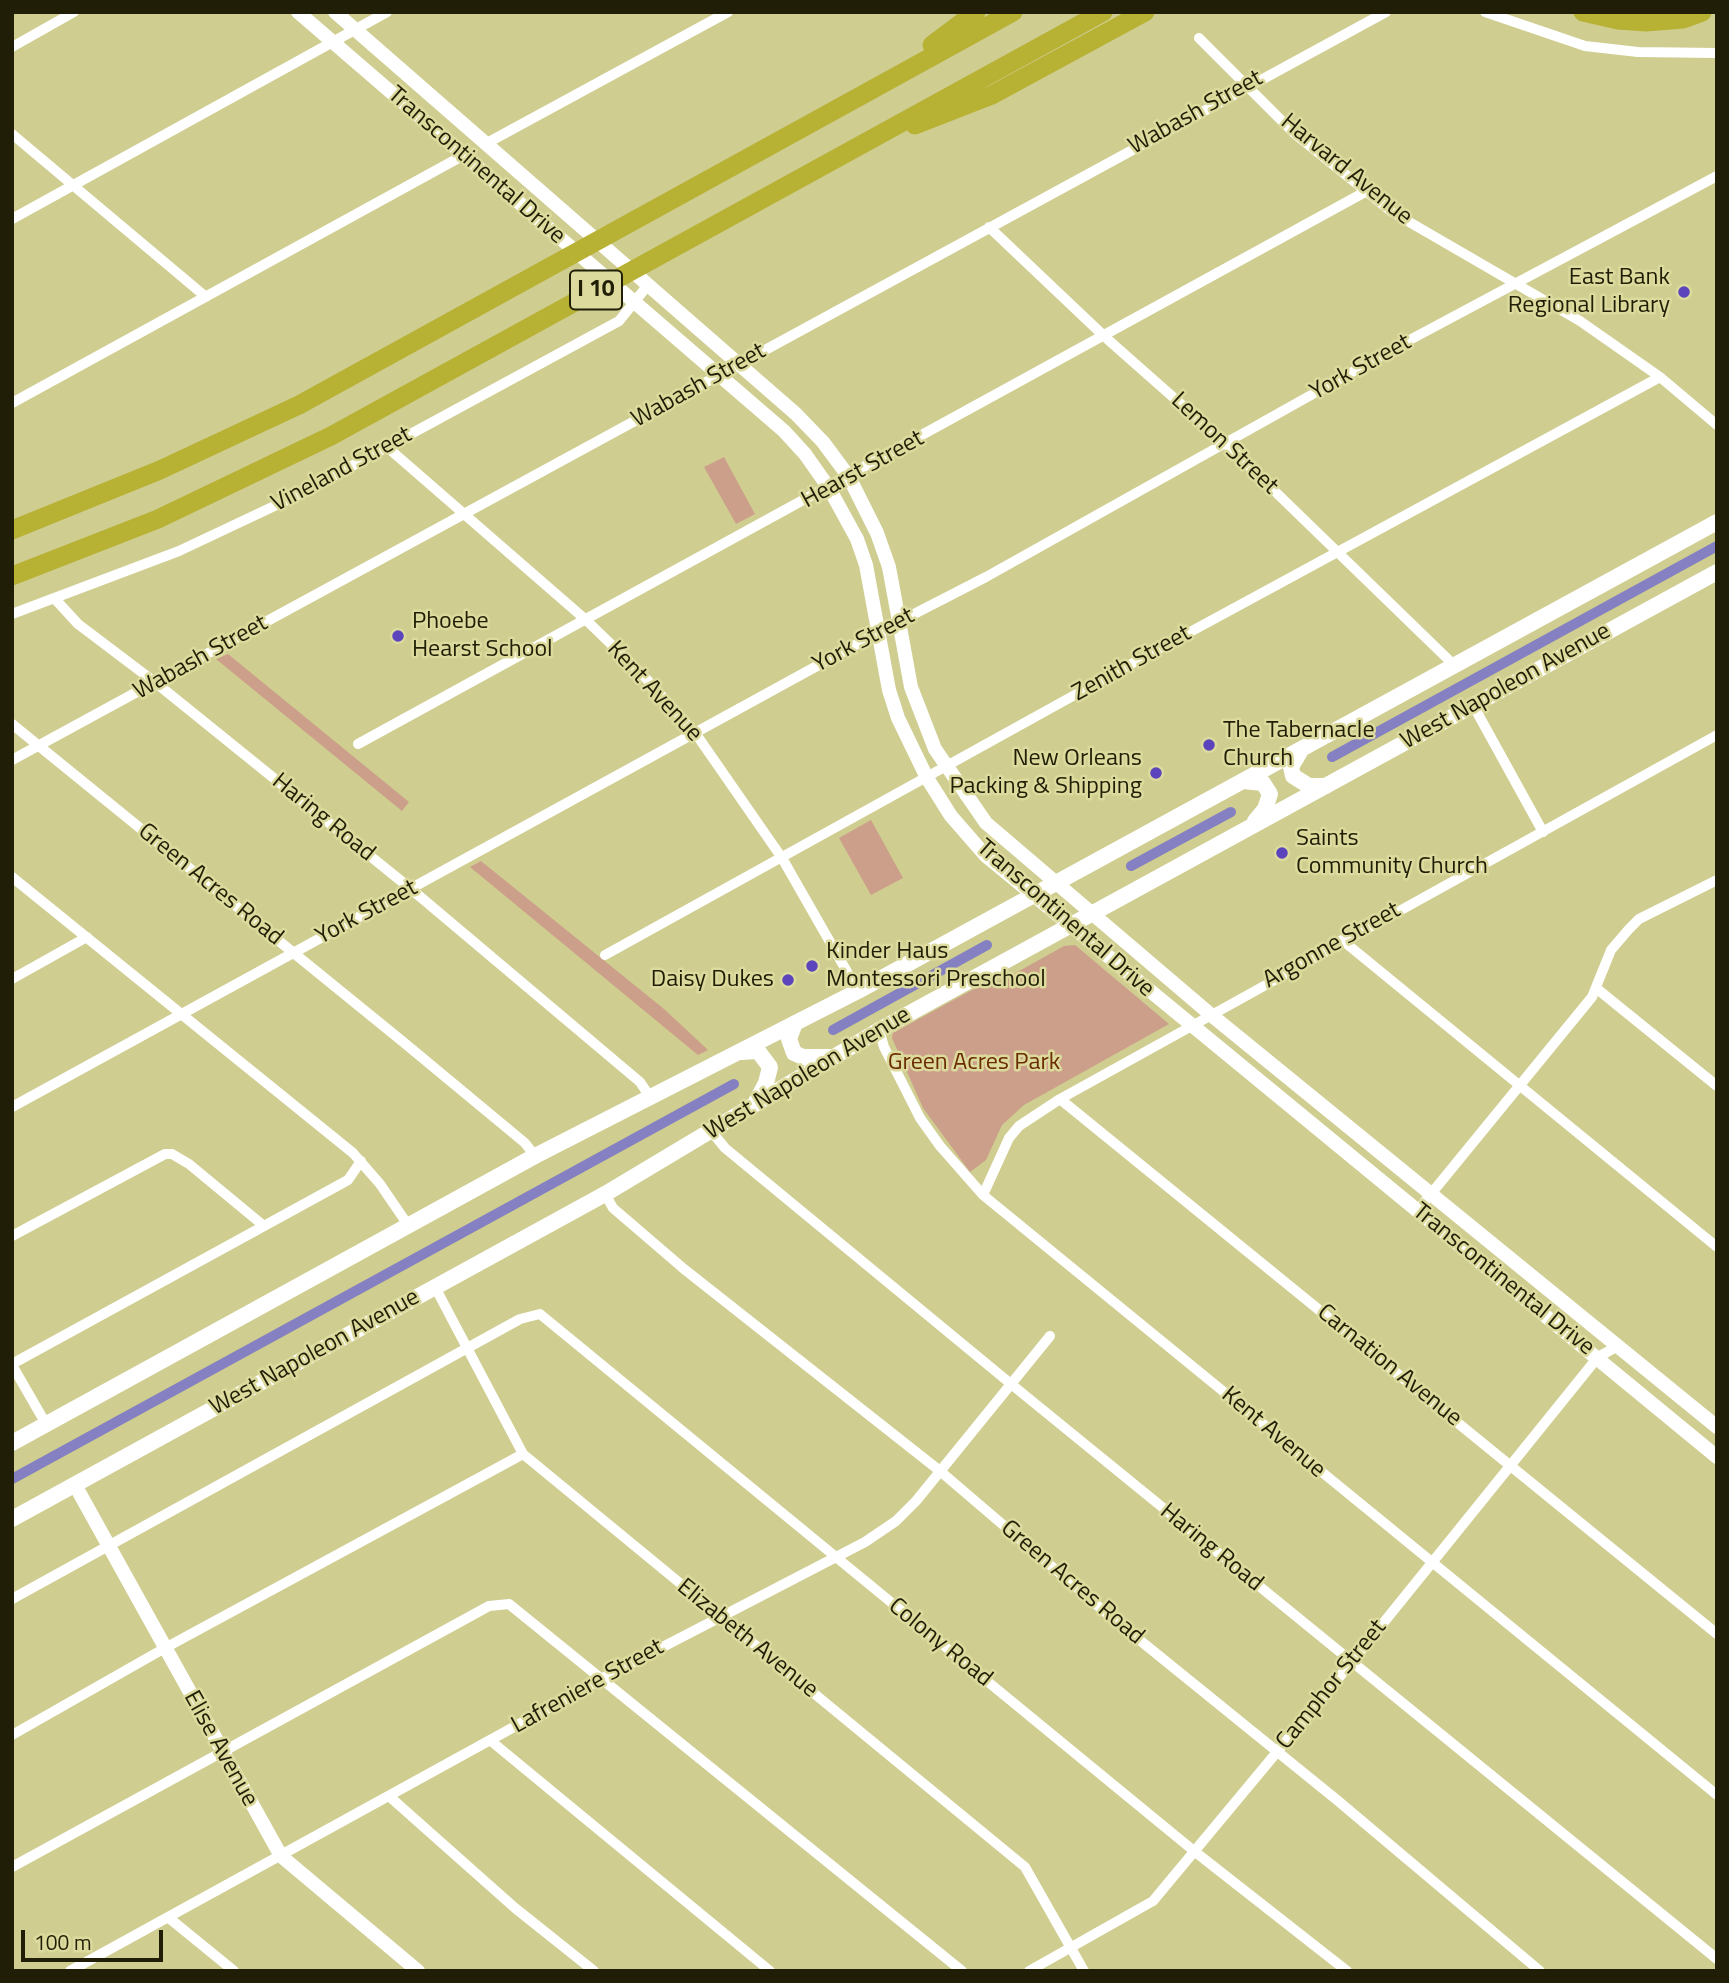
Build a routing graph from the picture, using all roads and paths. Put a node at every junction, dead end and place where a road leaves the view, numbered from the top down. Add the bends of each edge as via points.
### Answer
1 (74, 12) edge
2 (298, 12) edge
3 (335, 12) edge
4 (387, 12) edge
5 (728, 12) edge
6 (976, 12) edge
7 (1013, 12) edge
8 (1103, 12) edge
9 (1145, 12) edge
10 (1386, 12) edge
11 (1485, 12) edge
12 (1584, 12) edge
13 (1702, 12) edge
14 (356, 30) junction
15 (1199, 38) dead end
16 (333, 42) junction
17 (12, 47) edge
18 (1717, 53) edge
19 (883, 83) junction
20 (1246, 86) junction
21 (12, 134) edge
22 (445, 139) junction
23 (487, 143) junction
24 (861, 144) junction
25 (464, 155) junction
26 (1717, 176) edge
27 (73, 186) junction
28 (1365, 192) junction
29 (12, 219) edge
30 (989, 227) junction
31 (648, 285) junction
32 (1515, 286) junction
33 (206, 297) junction
34 (634, 302) junction
35 (1105, 337) junction
36 (739, 365) junction
37 (719, 376) junction
38 (1660, 377) junction
39 (12, 403) edge
40 (1717, 425) edge
41 (1225, 443) junction
42 (387, 447) junction
43 (849, 477) junction
44 (830, 488) junction
45 (465, 514) junction
46 (1717, 522) edge
47 (12, 530) edge
48 (1339, 552) junction
49 (1717, 572) edge
50 (12, 576) edge
51 (55, 599) junction
52 (12, 614) edge
53 (586, 620) junction
54 (899, 622) junction
55 (879, 632) junction
56 (1455, 666) junction
57 (156, 683) junction
58 (1474, 705) junction
59 (12, 724) edge
60 (696, 734) junction
61 (1717, 735) edge
62 (358, 744) dead end
63 (39, 746) junction
64 (1304, 747) junction
65 (12, 760) edge
66 (946, 768) junction
67 (927, 778) junction
68 (1243, 781) junction
69 (1326, 786) junction
70 (1249, 828) junction
71 (1543, 831) junction
72 (782, 858) junction
73 (12, 877) edge
74 (1717, 880) edge
75 (1054, 883) junction
76 (411, 889) junction
77 (1032, 895) junction
78 (1091, 914) junction
79 (1070, 926) junction
80 (86, 937) junction
81 (1342, 940) junction
82 (294, 953) junction
83 (605, 955) dead end
84 (12, 979) edge
85 (1596, 988) junction
86 (858, 990) junction
87 (1210, 1014) junction
88 (182, 1015) junction
89 (795, 1023) junction
90 (1189, 1025) junction
91 (879, 1030) junction
92 (735, 1053) junction
93 (833, 1056) junction
94 (1717, 1086) edge
95 (1519, 1087) junction
96 (650, 1097) junction
97 (1060, 1099) junction
98 (754, 1104) junction
99 (12, 1107) edge
100 (711, 1131) junction
101 (535, 1156) junction
102 (361, 1161) junction
103 (1432, 1193) junction
104 (605, 1194) junction
105 (984, 1195) junction
106 (1417, 1211) junction
107 (408, 1225) junction
108 (264, 1226) junction
109 (12, 1236) edge
110 (1717, 1247) edge
111 (435, 1287) junction
112 (1050, 1336) dead end
113 (1618, 1346) junction
114 (467, 1348) junction
115 (1598, 1357) junction
116 (12, 1364) edge
117 (1011, 1384) junction
118 (46, 1424) junction
119 (1717, 1427) edge
120 (12, 1443) edge
121 (523, 1454) junction
122 (1716, 1454) edge
123 (1511, 1466) junction
124 (940, 1471) junction
125 (75, 1485) junction
126 (12, 1519) edge
127 (110, 1546) junction
128 (835, 1557) junction
129 (1431, 1564) junction
130 (12, 1599) edge
131 (720, 1616) junction
132 (1717, 1634) edge
133 (164, 1648) junction
134 (1352, 1663) junction
135 (603, 1678) junction
136 (12, 1735) edge
137 (491, 1741) junction
138 (221, 1752) junction
139 (1277, 1752) junction
140 (1717, 1795) edge
141 (390, 1797) junction
142 (1194, 1851) junction
143 (281, 1856) junction
144 (12, 1867) edge
145 (169, 1917) junction
146 (1071, 1948) junction
147 (1717, 1959) edge
148 (70, 1971) edge
149 (234, 1971) edge
150 (418, 1971) edge
151 (594, 1971) edge
152 (770, 1971) edge
153 (962, 1971) edge
154 (1029, 1971) edge
155 (1084, 1971) edge
156 (1348, 1971) edge
157 (1540, 1971) edge

1 - 17 street
2 - 16 street, Transcontinental Drive
3 - 14 street, Transcontinental Drive
4 - 14 street
5 - 23 street
6 - 19 highway
7 - 19 highway, I 10
8 - 24 highway, I 10
9 - 24 highway via 992,95
10 - 20 street, Wabash Street
11 - 18 street via 1585,46
12 - 13 highway via 1646,22 1683,19
14 - 16 street
14 - 23 street, Transcontinental Drive
15 - 20 street, Harvard Avenue
16 - 22 street, Transcontinental Drive
16 - 27 street
19 - 47 highway, I 10 via 299,405 160,470
20 - 28 street, Harvard Avenue
20 - 30 street, Wabash Street
21 - 27 street
22 - 23 street via 467,147
22 - 25 street, Transcontinental Drive
23 - 31 street, Transcontinental Drive
24 - 50 highway, I 10 via 331,436 158,519
25 - 33 street
25 - 34 street, Transcontinental Drive
26 - 32 street, York Street
27 - 29 street
27 - 33 street
28 - 32 street, Harvard Avenue
28 - 35 street, Hearst Street
30 - 35 street, Lemon Street
30 - 36 street, Wabash Street
31 - 34 street, Vineland Street
31 - 36 street, Transcontinental Drive
32 - 38 street, Harvard Avenue via 1580,321
32 - 41 street, York Street
33 - 39 street
34 - 37 street, Transcontinental Drive
34 - 42 street, Vineland Street via 618,321
35 - 41 street, Lemon Street
35 - 43 street, Hearst Street
36 - 37 street, Wabash Street
36 - 43 street, Transcontinental Drive via 796,414
37 - 44 street, Transcontinental Drive via 784,431
37 - 45 street, Wabash Street
38 - 40 street, Harvard Avenue
38 - 48 street, Zenith Street
41 - 48 street, Lemon Street
41 - 54 street, York Street
42 - 45 street, Kent Avenue
42 - 51 street, Vineland Street via 179,551
43 - 44 street, Hearst Street
43 - 54 street, Transcontinental Drive via 889,567
44 - 53 street, Hearst Street
44 - 55 street, Transcontinental Drive via 866,565
45 - 53 street, Kent Avenue
45 - 57 street, Wabash Street
46 - 56 main road, West Napoleon Avenue
48 - 56 street, Lemon Street
48 - 66 street, Zenith Street
49 - 58 main road, West Napoleon Avenue
51 - 52 street, Vineland Street
51 - 57 street, Haring Road via 78,624
53 - 60 street, Kent Avenue
53 - 62 street, Hearst Street
54 - 55 street, York Street
54 - 66 street, Transcontinental Drive via 911,687
55 - 60 street, York Street
55 - 67 street, Transcontinental Drive via 898,718
56 - 64 main road, West Napoleon Avenue
57 - 63 street, Wabash Street
57 - 76 street, Haring Road
58 - 69 main road, West Napoleon Avenue
58 - 71 street
59 - 63 street, Green Acres Road
60 - 72 street, Kent Avenue
60 - 76 street, York Street
61 - 71 street, Argonne Street
63 - 65 street, Wabash Street
63 - 82 street, Green Acres Road
64 - 68 main road, West Napoleon Avenue
64 - 69 main road via 1290,767 1293,776 1309,786
66 - 67 street, Zenith Street
66 - 75 street, Transcontinental Drive via 986,823
67 - 72 street, Zenith Street
67 - 77 street, Transcontinental Drive via 951,816 985,855
68 - 70 main road via 1263,783 1270,794 1265,809
68 - 75 main road, West Napoleon Avenue
69 - 70 main road, West Napoleon Avenue
70 - 78 main road, West Napoleon Avenue
71 - 81 street, Argonne Street
72 - 83 street, Zenith Street
72 - 86 street, Kent Avenue
73 - 80 street
74 - 85 street via 1639,919 1612,950
75 - 77 main road, West Napoleon Avenue
75 - 78 street, Transcontinental Drive
76 - 82 street, York Street
76 - 96 street, Haring Road via 640,1082
77 - 79 street, Transcontinental Drive
77 - 86 main road, West Napoleon Avenue
78 - 79 main road, West Napoleon Avenue
78 - 87 street, Transcontinental Drive
79 - 90 street, Transcontinental Drive
79 - 91 main road, West Napoleon Avenue
80 - 84 street
80 - 88 street
81 - 87 street, Argonne Street
81 - 95 street
82 - 88 street, York Street
82 - 101 street, Green Acres Road
85 - 94 street
85 - 95 street
86 - 89 main road, West Napoleon Avenue
87 - 90 street, Argonne Street
87 - 103 street, Transcontinental Drive
88 - 99 street, York Street
88 - 102 street
89 - 92 main road, West Napoleon Avenue
89 - 93 main road via 789,1039 794,1053
90 - 97 street, Argonne Street
90 - 106 street, Transcontinental Drive
91 - 93 main road, West Napoleon Avenue
91 - 105 street, Kent Avenue via 920,1118
92 - 96 main road, West Napoleon Avenue
92 - 98 main road via 758,1051 767,1059 769,1076
93 - 98 main road, West Napoleon Avenue
95 - 103 street
95 - 110 street
96 - 101 main road, West Napoleon Avenue
97 - 105 street, Argonne Street via 1009,1138
97 - 123 street, Carnation Avenue
98 - 100 main road, West Napoleon Avenue
100 - 104 main road, West Napoleon Avenue
100 - 117 street, Haring Road via 725,1148
101 - 107 main road, West Napoleon Avenue
102 - 107 street
102 - 108 street via 348,1180
103 - 106 street
103 - 113 street, Transcontinental Drive
104 - 111 main road, West Napoleon Avenue
104 - 124 street, Green Acres Road via 613,1208 684,1269
105 - 129 street, Kent Avenue
106 - 115 street, Transcontinental Drive
107 - 118 main road, West Napoleon Avenue
108 - 109 street via 189,1164 165,1154
108 - 116 street
111 - 114 street, Elizabeth Avenue
111 - 125 main road, West Napoleon Avenue
112 - 117 street, Lafreniere Street
113 - 115 street
113 - 119 street, Transcontinental Drive
114 - 121 street, Elizabeth Avenue
114 - 127 street
114 - 128 street, Colony Road via 535,1314 546,1317
115 - 122 street, Transcontinental Drive
115 - 123 street, Camphor Street
116 - 118 street
117 - 124 street, Lafreniere Street
117 - 134 street, Haring Road
118 - 120 main road, West Napoleon Avenue
121 - 131 street, Elizabeth Avenue
121 - 133 street
123 - 129 street, Camphor Street
123 - 132 street, Carnation Avenue
124 - 128 street, Lafreniere Street via 896,1521
124 - 139 street, Green Acres Road
125 - 126 main road, West Napoleon Avenue
125 - 127 street, Elise Avenue
127 - 130 street
127 - 133 street, Elise Avenue
128 - 131 street, Lafreniere Street
128 - 142 street, Colony Road
129 - 134 street, Camphor Street
129 - 140 street, Kent Avenue
131 - 135 street, Lafreniere Street
131 - 146 street, Elizabeth Avenue via 1025,1867
133 - 136 street
133 - 138 street, Elise Avenue
134 - 139 street, Camphor Street
134 - 147 street, Haring Road
135 - 137 street, Lafreniere Street
135 - 138 street via 511,1605 489,1606
135 - 153 street
137 - 141 street, Lafreniere Street
137 - 152 street
138 - 143 street, Elise Avenue
138 - 144 street
139 - 142 street, Camphor Street
139 - 157 street, Green Acres Road
141 - 143 street, Lafreniere Street
141 - 151 street via 514,1908
142 - 146 street, Camphor Street via 1153,1901
142 - 156 street, Colony Road
143 - 145 street, Lafreniere Street
143 - 150 street, Elise Avenue
145 - 148 street, Lafreniere Street
145 - 149 street
146 - 154 street, Camphor Street
146 - 155 street, Elizabeth Avenue

